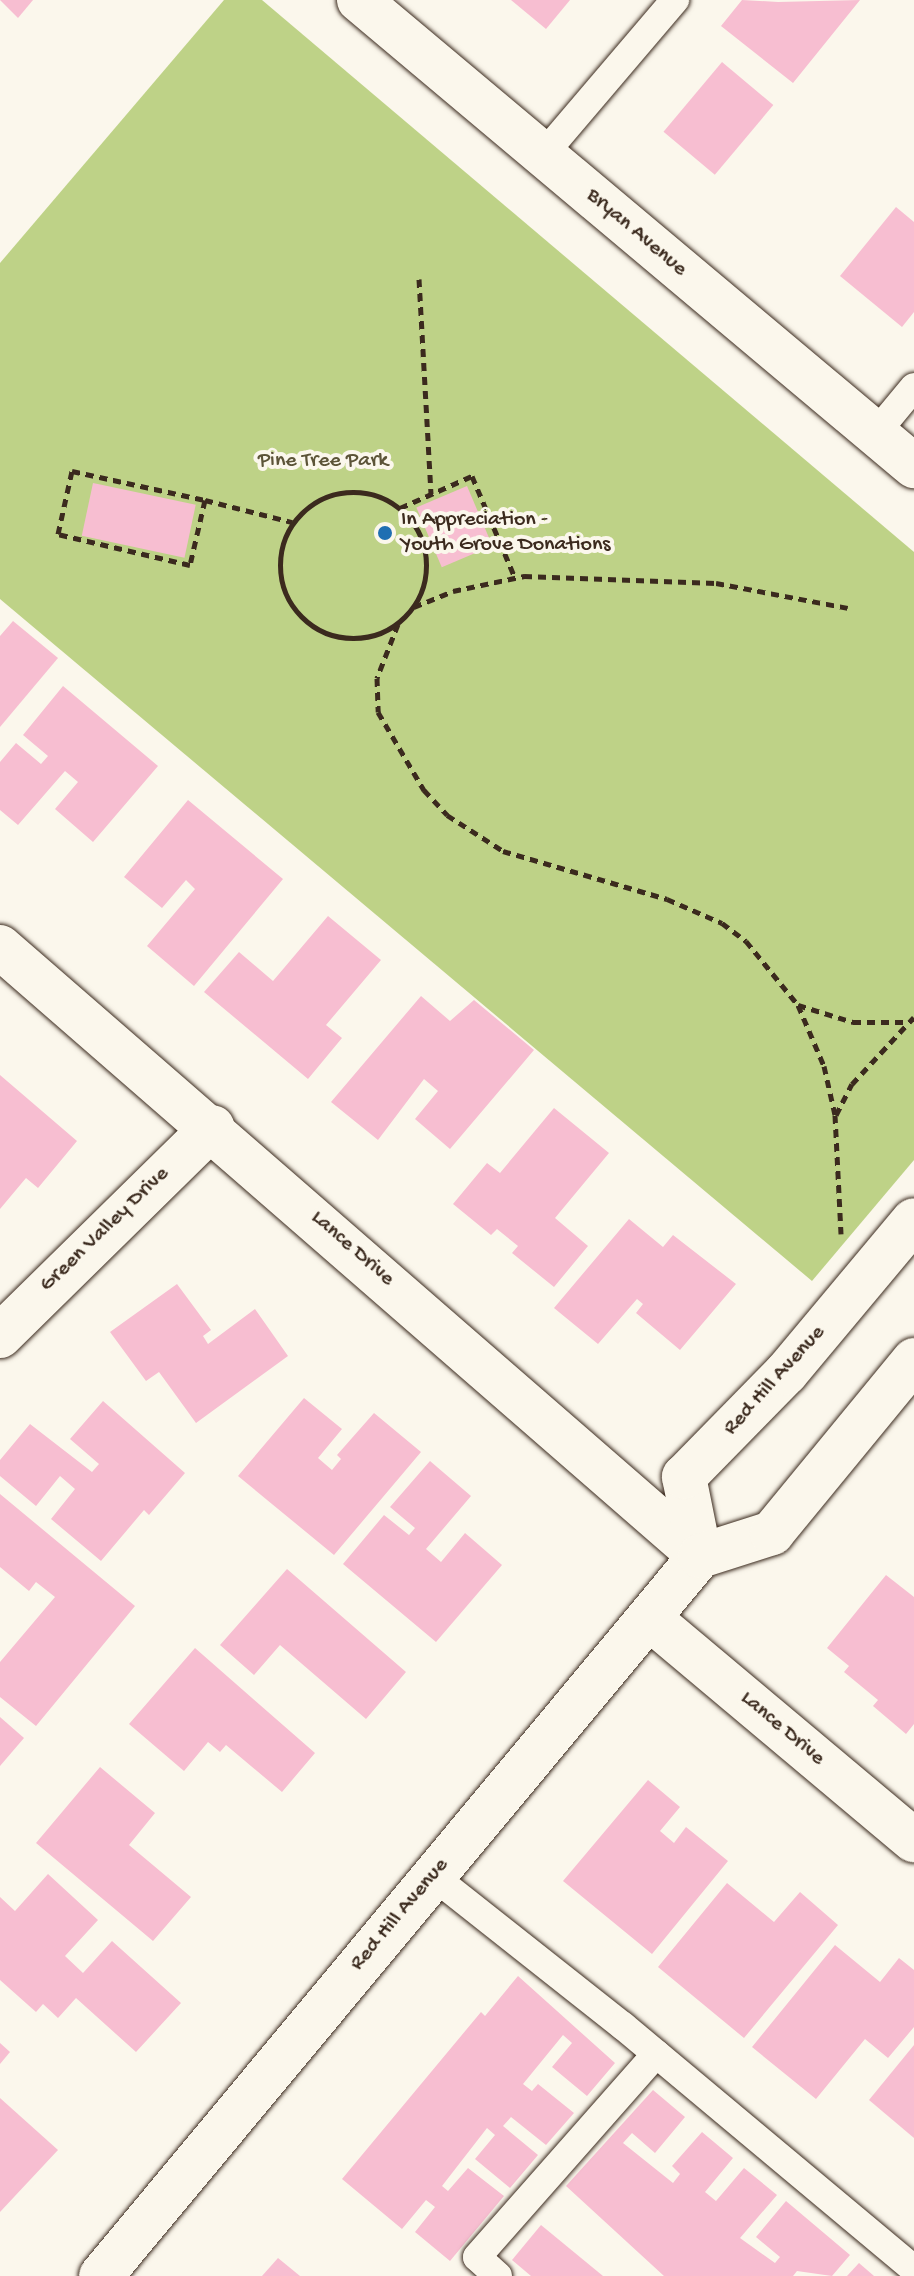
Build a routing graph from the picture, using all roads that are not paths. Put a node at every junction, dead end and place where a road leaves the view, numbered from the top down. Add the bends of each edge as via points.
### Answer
1 (359, 0) edge
2 (675, 0) edge
3 (543, 155) junction
4 (914, 387) edge
5 (875, 434) junction
6 (914, 466) edge
7 (0, 947) edge
8 (213, 1127) junction
9 (914, 1220) edge
10 (0, 1336) edge
11 (914, 1360) edge
12 (700, 1556) junction
13 (649, 1618) junction
14 (914, 1840) edge
15 (433, 1876) junction
16 (656, 2054) junction
17 (914, 2269) edge
18 (101, 2276) edge
19 (498, 2276) edge

1 - 3 main road, Bryan Avenue
2 - 3 lane
3 - 5 main road, Bryan Avenue
4 - 5 lane
5 - 6 main road, Bryan Avenue
7 - 8 main road, Lance Drive
8 - 10 main road, Green Valley Drive
8 - 12 main road, Lance Drive
9 - 12 main road, Red Hill Avenue via 786,1373 684,1477
11 - 12 main road via 772,1533
12 - 13 main road, Red Hill Avenue
13 - 14 main road, Lance Drive
13 - 15 main road, Red Hill Avenue
15 - 16 lane
15 - 18 main road, Red Hill Avenue
16 - 17 lane
16 - 19 lane via 477,2257

